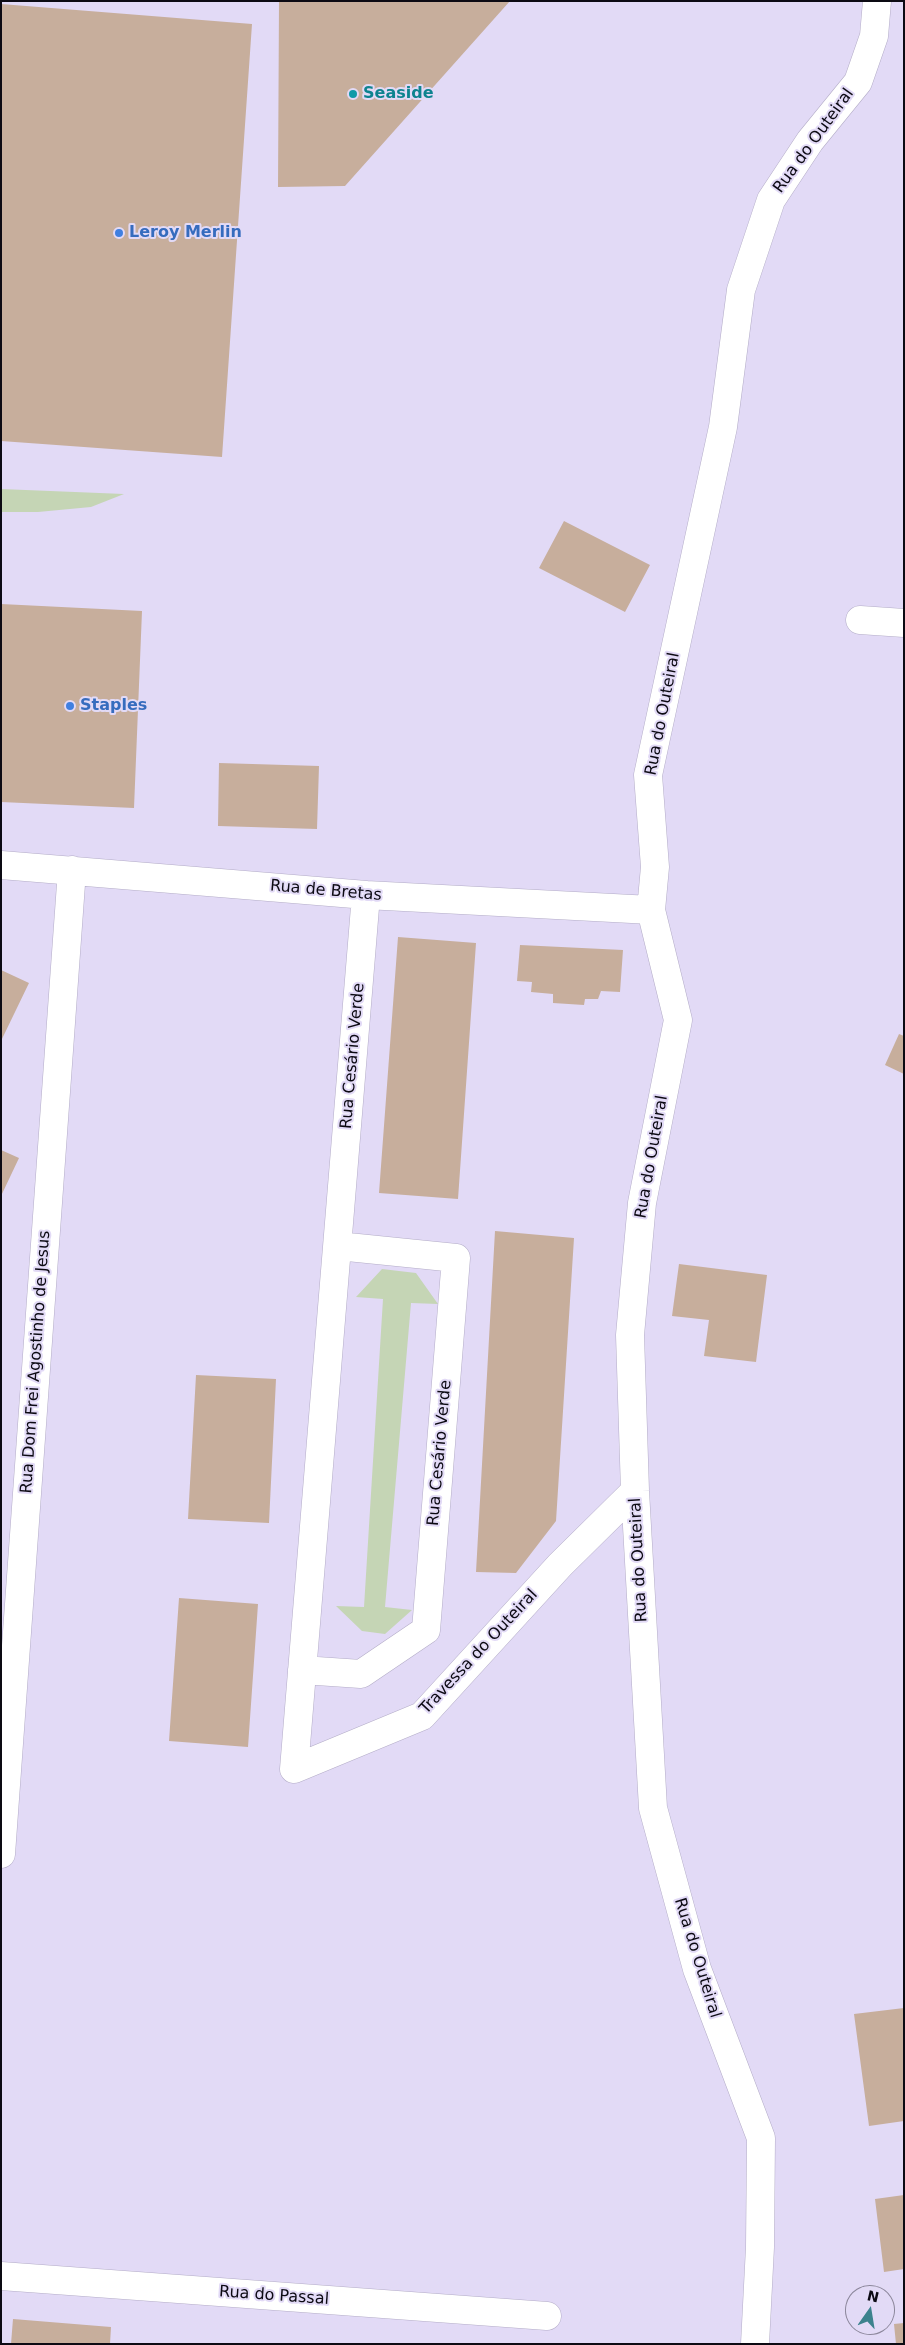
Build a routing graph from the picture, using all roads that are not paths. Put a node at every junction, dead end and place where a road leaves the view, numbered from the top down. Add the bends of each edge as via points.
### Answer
1 (877, 1) edge
2 (860, 620) dead end
3 (904, 623) edge
4 (1, 865) edge
5 (72, 870) junction
6 (366, 895) junction
7 (651, 910) junction
8 (338, 1246) junction
9 (635, 1491) junction
10 (302, 1670) junction
11 (294, 1769) joint
12 (1, 1854) edge
13 (1, 2276) edge
14 (547, 2316) dead end
15 (755, 2344) edge

1 - 7 street, Rua do Outeiral via 874,36 858,82 810,141 771,200 741,290 723,427 648,775 655,867
2 - 3 street
4 - 5 street, Rua de Bretas
5 - 6 street, Rua de Bretas
5 - 12 street, Rua Dom Frei Agostinho de Jesus
6 - 7 street, Rua de Bretas
6 - 8 street, Rua Cesário Verde
7 - 9 street, Rua do Outeiral via 678,1020 642,1202 633,1297 630,1335
8 - 10 street, Rua Cesário Verde
8 - 10 street, Rua Cesário Verde via 456,1258 426,1630 361,1674
9 - 11 street, Travessa do Outeiral via 560,1565 422,1716
9 - 15 street, Rua do Outeiral via 653,1808 696,1969 761,2138
10 - 11 street, Rua Cesário Verde
13 - 14 street, Rua do Passal

